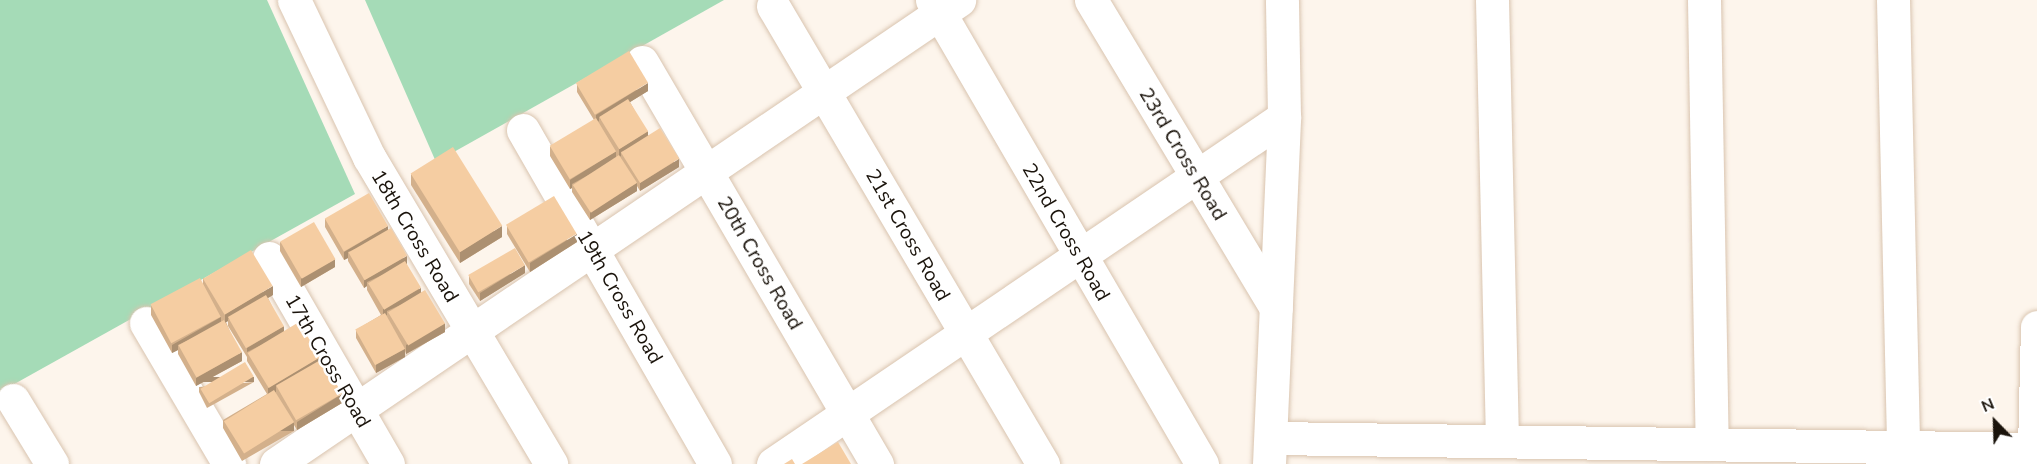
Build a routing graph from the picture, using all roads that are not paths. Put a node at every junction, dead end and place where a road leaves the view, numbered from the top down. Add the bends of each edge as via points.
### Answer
1 (294, 0) edge
2 (1091, 0) edge
3 (1492, 0) edge
4 (1704, 0) edge
5 (1893, 0) edge
6 (943, 4) edge
7 (773, 6) dead end
8 (1278, 6) edge
9 (642, 62) dead end
10 (824, 92) junction
11 (1284, 117) junction
12 (524, 130) dead end
13 (707, 171) junction
14 (1197, 177) junction
15 (592, 249) junction
16 (1080, 256) junction
17 (268, 258) dead end
18 (1276, 308) junction
19 (146, 323) dead end
20 (2037, 327) edge
21 (472, 331) junction
22 (966, 333) junction
23 (13, 400) dead end
24 (357, 409) junction
25 (848, 414) junction
26 (1502, 441) junction
27 (1712, 444) junction
28 (1904, 447) junction
29 (2035, 449) edge
30 (1270, 451) edge
31 (52, 464) edge
32 (229, 464) edge
33 (276, 464) edge
34 (388, 464) edge
35 (551, 464) edge
36 (715, 464) edge
37 (774, 464) edge
38 (877, 464) edge
39 (1043, 464) edge
40 (1202, 464) edge

1 - 21 street, 18th Cross Road via 369,157
2 - 14 street, 23rd Cross Road
3 - 26 street
4 - 27 street
5 - 28 street
6 - 10 street
6 - 16 street, 22nd Cross Road
7 - 10 street, 21st Cross Road
8 - 11 street
9 - 13 street, 20th Cross Road
10 - 13 street
10 - 22 street, 21st Cross Road
11 - 14 street
11 - 18 street
12 - 15 street, 19th Cross Road
13 - 15 street
13 - 25 street, 20th Cross Road
14 - 16 street
14 - 18 street, 23rd Cross Road
15 - 21 street
15 - 36 street, 19th Cross Road
16 - 22 street
16 - 40 street, 22nd Cross Road
17 - 24 street, 17th Cross Road
18 - 30 street
19 - 32 street
20 - 29 street
21 - 24 street
21 - 35 street, 18th Cross Road
22 - 25 street
22 - 39 street, 21st Cross Road
23 - 31 street
24 - 33 street
24 - 34 street, 17th Cross Road
25 - 37 street
25 - 38 street, 20th Cross Road
26 - 27 street
26 - 30 street
27 - 28 street
28 - 29 street

